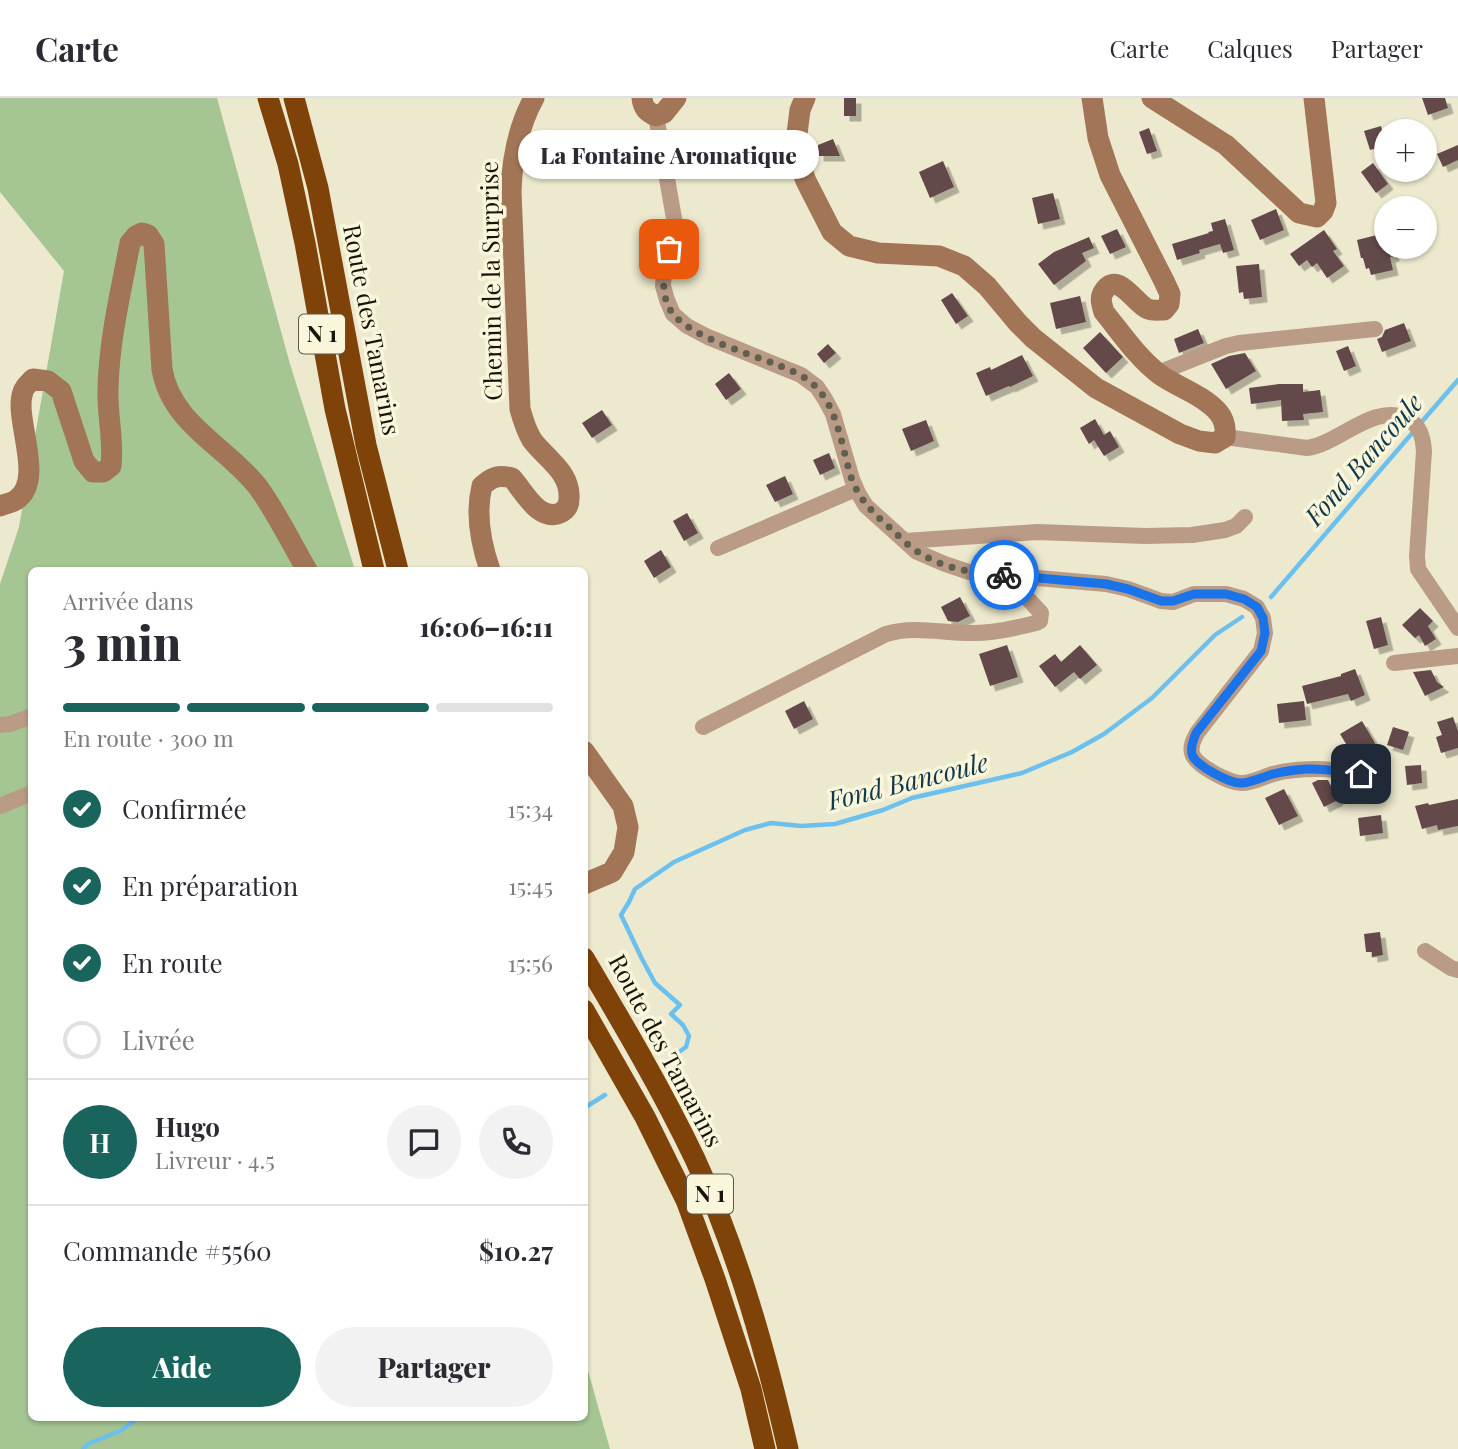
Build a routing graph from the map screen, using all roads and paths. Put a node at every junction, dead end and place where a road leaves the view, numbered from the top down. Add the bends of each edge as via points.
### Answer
1 (268, 98) edge
2 (294, 98) edge
3 (534, 98) edge
4 (642, 98) edge
5 (676, 98) edge
6 (805, 98) edge
7 (1091, 98) edge
8 (1152, 98) edge
9 (1314, 98) edge
10 (656, 116) junction
11 (1375, 330) dead end
12 (1158, 373) junction
13 (1225, 438) junction
14 (856, 489) junction
15 (0, 506) edge
16 (1245, 517) dead end
17 (905, 541) junction
18 (718, 548) dead end
19 (305, 567) edge
20 (373, 567) edge
21 (397, 567) edge
22 (489, 567) edge
23 (1007, 576) junction
24 (1458, 628) edge
25 (1458, 656) edge
26 (1394, 663) dead end
27 (28, 717) edge
28 (0, 725) edge
29 (703, 727) dead end
30 (588, 757) edge
31 (1382, 776) dead end
32 (28, 795) edge
33 (0, 806) edge
34 (588, 883) edge
35 (1425, 951) dead end
36 (588, 965) edge
37 (1458, 970) edge
38 (588, 1017) edge
39 (765, 1449) edge
40 (788, 1449) edge

1 - 20 highway, Route des Tamarins / N 1 via 306,243 335,409
2 - 21 highway, Route des Tamarins / N 1 via 318,188 366,446
3 - 22 main road, Chemin de la Surprise via 517,137 512,165 520,409 533,442 565,477 569,503 559,514 541,513 512,478 500,475 482,485 479,511
4 - 10 main road via 648,112
5 - 10 main road
6 - 13 main road via 797,158 831,232 849,246 878,253 939,256 964,266 1033,338 1096,388 1180,434 1214,443
7 - 12 main road via 1110,175 1170,294 1164,310 1155,311 1113,284 1101,295 1101,304 1138,355
8 - 9 main road via 1226,145 1299,213 1317,217 1326,203
10 - 14 street via 675,225 663,286 673,314 708,337 802,375 817,387 833,414
11 - 12 street via 1239,343
12 - 13 main road via 1220,414
13 - 24 street via 1319,447 1375,417 1400,415 1410,420 1419,428 1424,450 1416,556 1419,569
14 - 17 street via 866,506
14 - 18 street
15 - 19 main road via 16,500 27,483 28,449 20,405 23,389 33,379 48,380 61,391 84,461 93,472 111,466 110,355 130,243 142,233 154,244 162,369 170,397 257,486
16 - 17 street via 1237,526 1192,535 1037,532
17 - 23 street via 917,552 945,564
23 - 29 street via 1041,613 1036,624 975,633 898,630
23 - 31 street via 1106,584 1161,601 1194,594 1244,599 1257,607 1263,618 1261,651 1196,733 1191,752 1194,760 1237,783 1319,769
25 - 26 street
27 - 28 street
30 - 34 main road via 623,806 628,827 624,852 612,872
32 - 33 street
35 - 37 street
36 - 40 highway, Route des Tamarins / N 1 via 696,1161 748,1296
38 - 39 highway, Route des Tamarins / N 1 via 686,1200 751,1389

